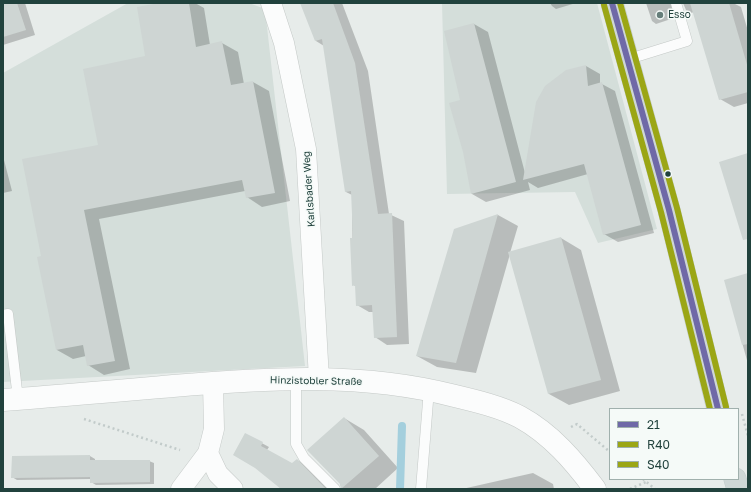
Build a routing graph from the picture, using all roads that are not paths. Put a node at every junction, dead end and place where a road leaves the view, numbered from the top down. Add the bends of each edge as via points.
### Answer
1 (271, 3) edge
2 (612, 3) edge
3 (676, 3) edge
4 (629, 59) junction
5 (3, 315) edge
6 (296, 379) junction
7 (319, 379) junction
8 (213, 383) junction
9 (429, 389) junction
10 (10, 400) edge
11 (718, 408) edge
12 (204, 458) junction
13 (181, 489) edge
14 (233, 489) edge
15 (335, 489) edge
16 (421, 489) edge
17 (594, 489) edge

1 - 7 street, Karlsbader Weg via 284,43 306,148
2 - 4 main road
3 - 4 lane via 687,40
4 - 11 main road
5 - 10 lane via 8,314
6 - 7 street, Hinzistobler Straße
6 - 8 street, Hinzistobler Straße
6 - 15 lane via 296,444 304,458
7 - 9 street, Hinzistobler Straße via 375,382
8 - 10 street, Hinzistobler Straße
8 - 12 street via 214,429
9 - 16 lane
9 - 17 street, Hinzistobler Straße via 475,401 520,417 549,436 580,469
12 - 13 street
12 - 14 street

